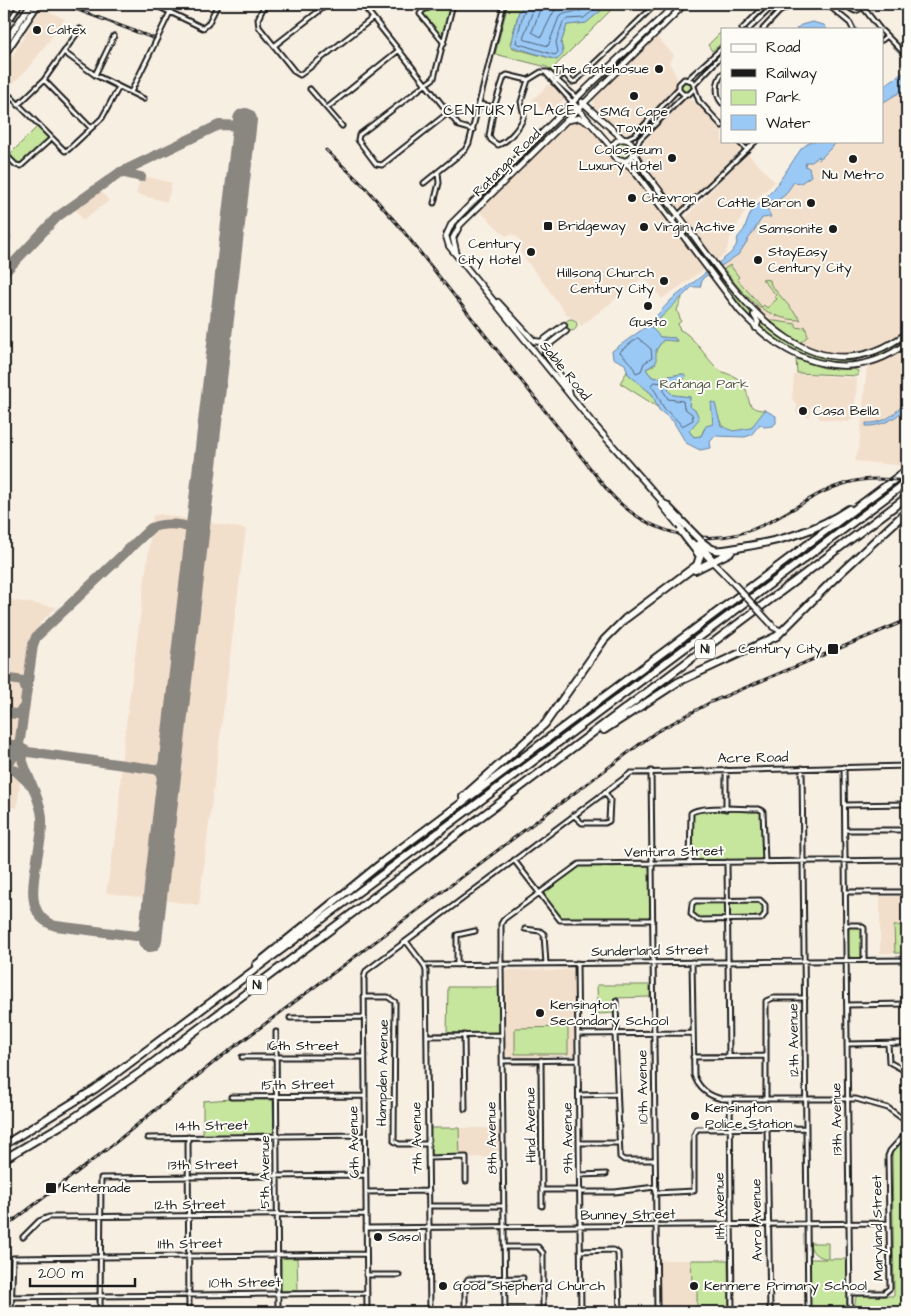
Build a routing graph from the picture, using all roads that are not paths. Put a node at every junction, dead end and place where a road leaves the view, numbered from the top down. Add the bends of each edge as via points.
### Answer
1 (19, 4) edge
2 (152, 4) edge
3 (174, 4) edge
4 (218, 4) edge
5 (265, 4) edge
6 (328, 4) edge
7 (362, 4) edge
8 (440, 4) edge
9 (453, 4) edge
10 (504, 4) edge
11 (656, 4) edge
12 (676, 4) edge
13 (685, 4) edge
14 (772, 4) edge
15 (794, 4) edge
16 (828, 4) edge
17 (849, 4) edge
18 (34, 5) edge
19 (862, 5) edge
20 (856, 11) junction
21 (170, 12) junction
22 (12, 17) dead end
23 (374, 18) junction
24 (869, 18) junction
25 (743, 28) edge
26 (750, 28) edge
27 (764, 28) edge
28 (852, 28) edge
29 (880, 28) edge
30 (80, 29) dead end
31 (884, 32) edge
32 (114, 36) dead end
33 (6, 37) edge
34 (444, 42) junction
35 (4, 44) edge
36 (274, 46) junction
37 (721, 49) edge
38 (399, 50) junction
39 (65, 53) junction
40 (4, 55) edge
41 (907, 56) edge
42 (721, 57) edge
43 (545, 72) junction
44 (95, 74) junction
45 (721, 76) edge
46 (688, 79) junction
47 (44, 80) junction
48 (528, 80) junction
49 (557, 80) junction
50 (554, 83) junction
51 (424, 84) junction
52 (119, 87) junction
53 (694, 87) junction
54 (678, 88) junction
55 (310, 89) dead end
56 (4, 90) edge
57 (130, 92) junction
58 (686, 94) junction
59 (577, 98) junction
60 (144, 99) dead end
61 (699, 101) junction
62 (721, 102) edge
63 (573, 103) junction
64 (479, 104) junction
65 (583, 104) junction
66 (18, 105) junction
67 (494, 107) junction
68 (327, 108) junction
69 (578, 108) junction
70 (448, 113) junction
71 (721, 125) edge
72 (342, 126) dead end
73 (91, 128) junction
74 (559, 128) junction
75 (596, 129) junction
76 (473, 130) junction
77 (51, 139) junction
78 (624, 139) junction
79 (739, 142) edge
80 (755, 142) edge
81 (758, 142) edge
82 (752, 145) junction
83 (613, 149) junction
84 (747, 150) junction
85 (634, 151) junction
86 (4, 153) edge
87 (622, 160) junction
88 (438, 172) junction
89 (424, 183) dead end
90 (434, 203) dead end
91 (679, 216) junction
92 (672, 221) junction
93 (446, 232) joint
94 (4, 233) edge
95 (454, 234) joint
96 (4, 242) edge
97 (458, 255) junction
98 (491, 296) junction
99 (746, 304) junction
100 (564, 325) dead end
101 (756, 328) junction
102 (566, 331) dead end
103 (907, 332) edge
104 (907, 343) edge
105 (570, 396) junction
106 (907, 470) edge
107 (907, 482) edge
108 (878, 492) junction
109 (907, 497) edge
110 (658, 498) junction
111 (666, 505) joint
112 (907, 511) edge
113 (689, 534) junction
114 (749, 546) junction
115 (713, 562) junction
116 (681, 578) junction
117 (779, 633) junction
118 (907, 766) edge
119 (844, 767) junction
120 (802, 768) junction
121 (726, 770) junction
122 (651, 771) junction
123 (605, 792) junction
124 (502, 801) junction
125 (907, 804) edge
126 (845, 806) junction
127 (726, 809) junction
128 (574, 815) junction
129 (428, 828) junction
130 (845, 830) junction
131 (907, 830) edge
132 (514, 860) junction
133 (907, 860) edge
134 (803, 861) junction
135 (845, 861) junction
136 (727, 862) junction
137 (765, 862) junction
138 (652, 863) junction
139 (690, 863) junction
140 (846, 892) junction
141 (907, 892) edge
142 (539, 893) junction
143 (727, 900) junction
144 (727, 919) junction
145 (653, 920) junction
146 (846, 925) junction
147 (525, 929) dead end
148 (475, 931) dead end
149 (406, 941) junction
150 (907, 960) edge
151 (804, 961) junction
152 (846, 961) junction
153 (864, 961) junction
154 (692, 962) junction
155 (728, 962) junction
156 (577, 963) junction
157 (653, 963) junction
158 (501, 964) junction
159 (546, 964) junction
160 (424, 965) junction
161 (457, 965) junction
162 (365, 972) joint
163 (364, 997) junction
164 (805, 998) junction
165 (616, 1001) dead end
166 (907, 1004) edge
167 (210, 1005) junction
168 (847, 1005) junction
169 (364, 1017) junction
170 (290, 1018) dead end
171 (276, 1032) dead end
172 (692, 1033) junction
173 (578, 1034) junction
174 (616, 1034) junction
175 (654, 1034) junction
176 (502, 1035) junction
177 (427, 1036) junction
178 (464, 1036) junction
179 (907, 1043) edge
180 (847, 1044) junction
181 (888, 1044) junction
182 (729, 1056) junction
183 (766, 1056) junction
184 (242, 1057) dead end
185 (276, 1057) junction
186 (364, 1057) junction
187 (693, 1057) junction
188 (541, 1060) junction
189 (578, 1060) junction
190 (503, 1061) junction
191 (907, 1072) edge
192 (616, 1094) junction
193 (579, 1095) junction
194 (365, 1096) junction
195 (231, 1097) dead end
196 (276, 1097) junction
197 (806, 1098) junction
198 (848, 1098) junction
199 (730, 1099) junction
200 (766, 1099) junction
201 (466, 1110) dead end
202 (907, 1122) edge
203 (767, 1128) junction
204 (806, 1128) junction
205 (731, 1129) junction
206 (907, 1132) edge
207 (365, 1135) junction
208 (276, 1136) junction
209 (188, 1137) junction
210 (148, 1138) dead end
211 (618, 1142) junction
212 (579, 1143) junction
213 (428, 1144) junction
214 (4, 1145) edge
215 (428, 1158) junction
216 (4, 1159) edge
217 (655, 1160) junction
218 (606, 1174) dead end
219 (365, 1175) junction
220 (580, 1175) junction
221 (277, 1176) junction
222 (188, 1177) junction
223 (466, 1181) dead end
224 (655, 1187) junction
225 (542, 1190) junction
226 (429, 1191) junction
227 (580, 1191) junction
228 (366, 1192) junction
229 (656, 1193) junction
230 (429, 1206) junction
231 (504, 1206) junction
232 (542, 1206) dead end
233 (366, 1214) junction
234 (277, 1215) junction
235 (188, 1216) junction
236 (100, 1217) junction
237 (849, 1223) junction
238 (889, 1223) junction
239 (732, 1224) junction
240 (768, 1224) junction
241 (807, 1224) junction
242 (656, 1225) junction
243 (580, 1226) junction
244 (504, 1227) junction
245 (366, 1228) junction
246 (429, 1228) junction
247 (23, 1238) dead end
248 (504, 1247) junction
249 (580, 1250) junction
250 (278, 1254) junction
251 (366, 1254) junction
252 (189, 1255) junction
253 (100, 1256) junction
254 (399, 1275) dead end
255 (366, 1276) junction
256 (505, 1278) junction
257 (523, 1278) dead end
258 (367, 1293) junction
259 (850, 1293) junction
260 (278, 1294) junction
261 (189, 1295) junction
262 (100, 1296) junction
263 (4, 1297) edge
264 (11, 1297) junction
265 (505, 1311) edge
266 (11, 1312) edge
267 (100, 1312) edge
268 (189, 1312) edge
269 (278, 1312) edge
270 (367, 1312) edge
271 (430, 1312) edge
272 (465, 1312) edge
273 (581, 1312) edge
274 (620, 1312) edge
275 (657, 1312) edge
276 (732, 1312) edge
277 (770, 1312) edge
278 (808, 1312) edge
279 (850, 1312) edge

1 - 22 street
2 - 21 street
3 - 21 street
4 - 21 street via 204,28
5 - 36 street via 257,22
6 - 36 street
7 - 23 street
8 - 34 street via 420,14
9 - 34 street
10 - 64 street
11 - 49 street via 576,82 564,73
12 - 59 main road, Ratanga Road
13 - 65 main road, Ratanga Road
14 - 25 street
14 - 26 street
15 - 27 street via 779,12
16 - 28 street
17 - 20 street
18 - 33 main road
18 - 40 main road
19 - 20 street
19 - 24 street
20 - 24 street
21 - 57 street
23 - 36 street via 300,75
23 - 38 street
24 - 29 street
30 - 39 street
31 - 41 street
32 - 44 street
33 - 35 main road
34 - 51 street via 436,75
37 - 46 street
38 - 51 street
38 - 68 street
39 - 44 street
39 - 47 street
42 - 53 street
43 - 48 street
43 - 49 street
43 - 50 street
44 - 52 street
45 - 62 street via 717,86
46 - 53 street
46 - 54 street via 681,81
47 - 66 street
47 - 73 street
48 - 67 street via 505,76
48 - 67 street via 521,102 523,120 501,145 489,138
49 - 50 street
49 - 59 street
50 - 63 street
51 - 70 street
51 - 70 street via 358,138 376,164 382,165
52 - 57 street
52 - 73 street via 106,112
53 - 58 street
53 - 61 street
54 - 58 street
54 - 78 street via 636,134
55 - 68 street
56 - 66 street
57 - 60 street
58 - 61 street
58 - 85 street via 640,139
59 - 63 main road, Ratanga Road
59 - 65 main road
61 - 71 street
63 - 69 main road
63 - 93 main road, Ratanga Road
64 - 67 street
64 - 76 street
65 - 69 main road, Ratanga Road
65 - 78 main road
66 - 77 street
68 - 72 street
69 - 74 main road, Ratanga Road
69 - 75 main road
70 - 76 street via 461,128
73 - 77 street via 65,151
74 - 75 main road via 577,118
74 - 95 main road, Ratanga Road
75 - 83 main road
76 - 88 street via 465,150
77 - 86 street via 21,166
78 - 83 main road via 616,142
78 - 85 main road via 632,144
79 - 84 street
80 - 82 street
81 - 82 street
82 - 84 street
83 - 87 main road via 616,157
84 - 91 street
85 - 87 main road via 630,158
85 - 91 main road via 645,172
87 - 92 main road via 632,168
88 - 89 street
88 - 90 street
91 - 92 street
91 - 99 main road
92 - 101 main road
93 - 97 main road, Sable Road via 449,246
94 - 96 street
95 - 97 main road, Sable Road
97 - 98 main road, Sable Road
98 - 100 main road via 505,307 534,341 541,342
98 - 105 main road, Sable Road
99 - 101 main road via 758,322
99 - 103 main road via 787,339 829,356 867,355
101 - 104 main road via 790,352 830,365 865,363 882,358
102 - 105 main road via 548,345 545,352 568,386
105 - 110 main road, Sable Road
106 - 108 highway
107 - 167 highway, N1
108 - 114 highway via 811,531
108 - 129 highway
109 - 124 highway, N1
110 - 111 main road, Sable Road
110 - 113 main road, Sable Road
111 - 113 highway
112 - 117 highway
113 - 114 highway via 717,550
113 - 115 main road, Sable Road
113 - 116 highway via 699,562
114 - 115 highway
115 - 116 highway
115 - 117 main road, Sable Road, bridge
116 - 129 highway via 625,619 604,640 544,724
117 - 124 highway via 678,682
118 - 119 street, Acre Road
119 - 120 street, Acre Road
119 - 126 street, 13th Avenue
120 - 121 street, Acre Road
120 - 134 street, 12th Avenue
121 - 122 street, Acre Road
121 - 127 street
122 - 123 street, Acre Road via 628,774
122 - 138 street, 10th Avenue
123 - 128 street, Acre Road
123 - 128 street via 610,800 609,821 582,823
124 - 216 highway, N1 via 142,1071 72,1119
125 - 126 street
126 - 130 street, 13th Avenue
127 - 137 street via 763,811
127 - 139 street via 695,810 691,813
128 - 132 street, Acre Road
129 - 167 highway via 342,894
130 - 131 street
130 - 135 street, 13th Avenue
132 - 142 street
132 - 149 street, Acre Road
133 - 135 street, Ventura Street
134 - 135 street, Ventura Street
134 - 137 street, Ventura Street
134 - 151 street, 12th Avenue
135 - 140 street, 13th Avenue
136 - 137 street, Ventura Street
136 - 139 street, Ventura Street
136 - 143 street
138 - 139 street, Ventura Street
138 - 142 street, Ventura Street via 577,865
138 - 145 street, 10th Avenue
140 - 141 street
140 - 146 street, 13th Avenue
142 - 145 street via 562,921
142 - 158 street, Ventura Street via 503,920
143 - 144 street
143 - 144 street via 695,901 691,911 696,920
143 - 144 street via 762,900 766,911 761,918
144 - 155 street
145 - 157 street, 10th Avenue
146 - 152 street, 13th Avenue
146 - 153 street via 864,928
147 - 159 street via 544,934
148 - 161 street via 457,935
149 - 160 street
149 - 162 street, Acre Road
150 - 153 street, Sunderland Street
151 - 152 street, Sunderland Street
151 - 155 street, Sunderland Street
151 - 164 street, 12th Avenue
152 - 153 street, Sunderland Street
152 - 168 street, 13th Avenue
154 - 155 street, Sunderland Street
154 - 157 street, Sunderland Street
154 - 172 street
155 - 182 street
156 - 157 street, Sunderland Street
156 - 159 street, Sunderland Street
156 - 173 street, 9th Avenue
157 - 175 street, 10th Avenue
158 - 159 street, Sunderland Street
158 - 161 street, Sunderland Street
158 - 176 street, 8th Avenue
160 - 161 street, Sunderland Street
160 - 177 street, 7th Avenue
162 - 163 street, 6th Avenue
163 - 169 street, 6th Avenue
163 - 213 street, Hampden Avenue via 388,997 395,1002 394,1141 399,1144
164 - 183 street via 766,1001
164 - 197 street, 12th Avenue
165 - 174 street
166 - 168 street
167 - 214 highway, N1 via 95,1089
168 - 180 street, 13th Avenue
169 - 170 street
169 - 186 street, 6th Avenue
171 - 185 street, 5th Avenue
172 - 175 street
172 - 187 street
173 - 174 street
173 - 189 street, 9th Avenue
174 - 175 street
174 - 192 street
175 - 217 street, 10th Avenue
176 - 178 street
176 - 190 street, 8th Avenue
177 - 178 street
177 - 213 street, 7th Avenue
178 - 201 street
179 - 181 street
180 - 181 street
180 - 198 street, 13th Avenue
181 - 191 street via 889,1062
182 - 183 street
182 - 187 street
183 - 200 street
184 - 185 street, 16th Street
185 - 186 street, 16th Street
185 - 196 street, 5th Avenue
186 - 194 street, 6th Avenue
187 - 199 street via 694,1075 702,1090 712,1096
188 - 189 street
188 - 190 street
188 - 225 street, Hind Avenue
189 - 193 street, 9th Avenue
190 - 231 street, 8th Avenue
192 - 193 street
192 - 211 street
193 - 212 street, 9th Avenue
194 - 196 street, 15th Street
194 - 207 street, 6th Avenue
195 - 196 street, 15th Street
196 - 208 street, 5th Avenue
197 - 198 street
197 - 200 street
197 - 204 street, 12th Avenue
198 - 202 street via 882,1105
198 - 237 street, 13th Avenue
199 - 200 street
199 - 205 street, 11th Avenue
203 - 204 street
203 - 205 street
203 - 240 street, Avro Avenue
204 - 241 street, 12th Avenue
205 - 229 street via 695,1131 692,1192
205 - 239 street, 11th Avenue
206 - 238 street, Maryland Street via 889,1153
207 - 208 street, 14th Street
207 - 219 street, 6th Avenue
208 - 209 street, 14th Street
208 - 221 street, 5th Avenue
209 - 210 street, 14th Street
209 - 222 street
211 - 212 street
211 - 217 street via 620,1157 624,1160
212 - 220 street, 9th Avenue
213 - 215 street, 7th Avenue
215 - 223 street via 466,1157
215 - 226 street, 7th Avenue
217 - 224 street, 10th Avenue
218 - 220 street
219 - 221 street, 13th Street
219 - 228 street, 6th Avenue
220 - 227 street, 9th Avenue
221 - 222 street, 13th Street
221 - 234 street, 5th Avenue
222 - 235 street
222 - 236 street, 13th Street via 101,1178
224 - 227 street via 615,1192
224 - 229 street, 10th Avenue
225 - 227 street
225 - 232 street, Hind Avenue
226 - 228 street
226 - 230 street, 7th Avenue
227 - 243 street, 9th Avenue
228 - 233 street, 6th Avenue
229 - 242 street, 10th Avenue
230 - 231 street
230 - 246 street, 7th Avenue
231 - 244 street, 8th Avenue
233 - 234 street, 12th Street
233 - 245 street, 6th Avenue
234 - 235 street, 12th Street
234 - 250 street, 5th Avenue
235 - 236 street, 12th Street
235 - 252 street
236 - 247 street, 12th Street via 43,1218
236 - 253 street
237 - 238 street, Bunney Street
237 - 241 street, Bunney Street
237 - 259 street, 13th Avenue
238 - 259 street, Maryland Street via 889,1290 884,1293
239 - 240 street, Bunney Street
239 - 242 street, Bunney Street
239 - 276 street, 11th Avenue
240 - 241 street, Bunney Street
240 - 277 street, Avro Avenue
241 - 278 street, 12th Avenue
242 - 243 street, Bunney Street
242 - 275 street, 10th Avenue
243 - 244 street, Bunney Street
243 - 249 street, 9th Avenue
244 - 246 street, Bunney Street
244 - 248 street, 8th Avenue
245 - 246 street, Bunney Street
245 - 251 street, 6th Avenue
246 - 271 street, 7th Avenue
248 - 256 street, 8th Avenue
248 - 265 street via 538,1247 543,1253 543,1308 538,1311
249 - 273 street, 9th Avenue
249 - 274 street via 613,1250 618,1253
250 - 251 street, 11th Street
250 - 252 street, 11th Street
250 - 260 street, 5th Avenue
251 - 255 street, 6th Avenue
252 - 253 street, 11th Street
252 - 261 street
253 - 262 street
253 - 264 street, 11th Street via 14,1257 11,1261
254 - 255 street
255 - 258 street, 6th Avenue
256 - 257 street
256 - 265 street, 8th Avenue
256 - 272 street via 467,1280 464,1286
258 - 260 street, 10th Street
258 - 270 street, 6th Avenue
259 - 279 street, 13th Avenue
260 - 261 street, 10th Street
260 - 269 street, 5th Avenue
261 - 262 street, 10th Street
261 - 268 street
262 - 264 street, 10th Street
262 - 267 street
263 - 264 street, 10th Street
264 - 266 street

